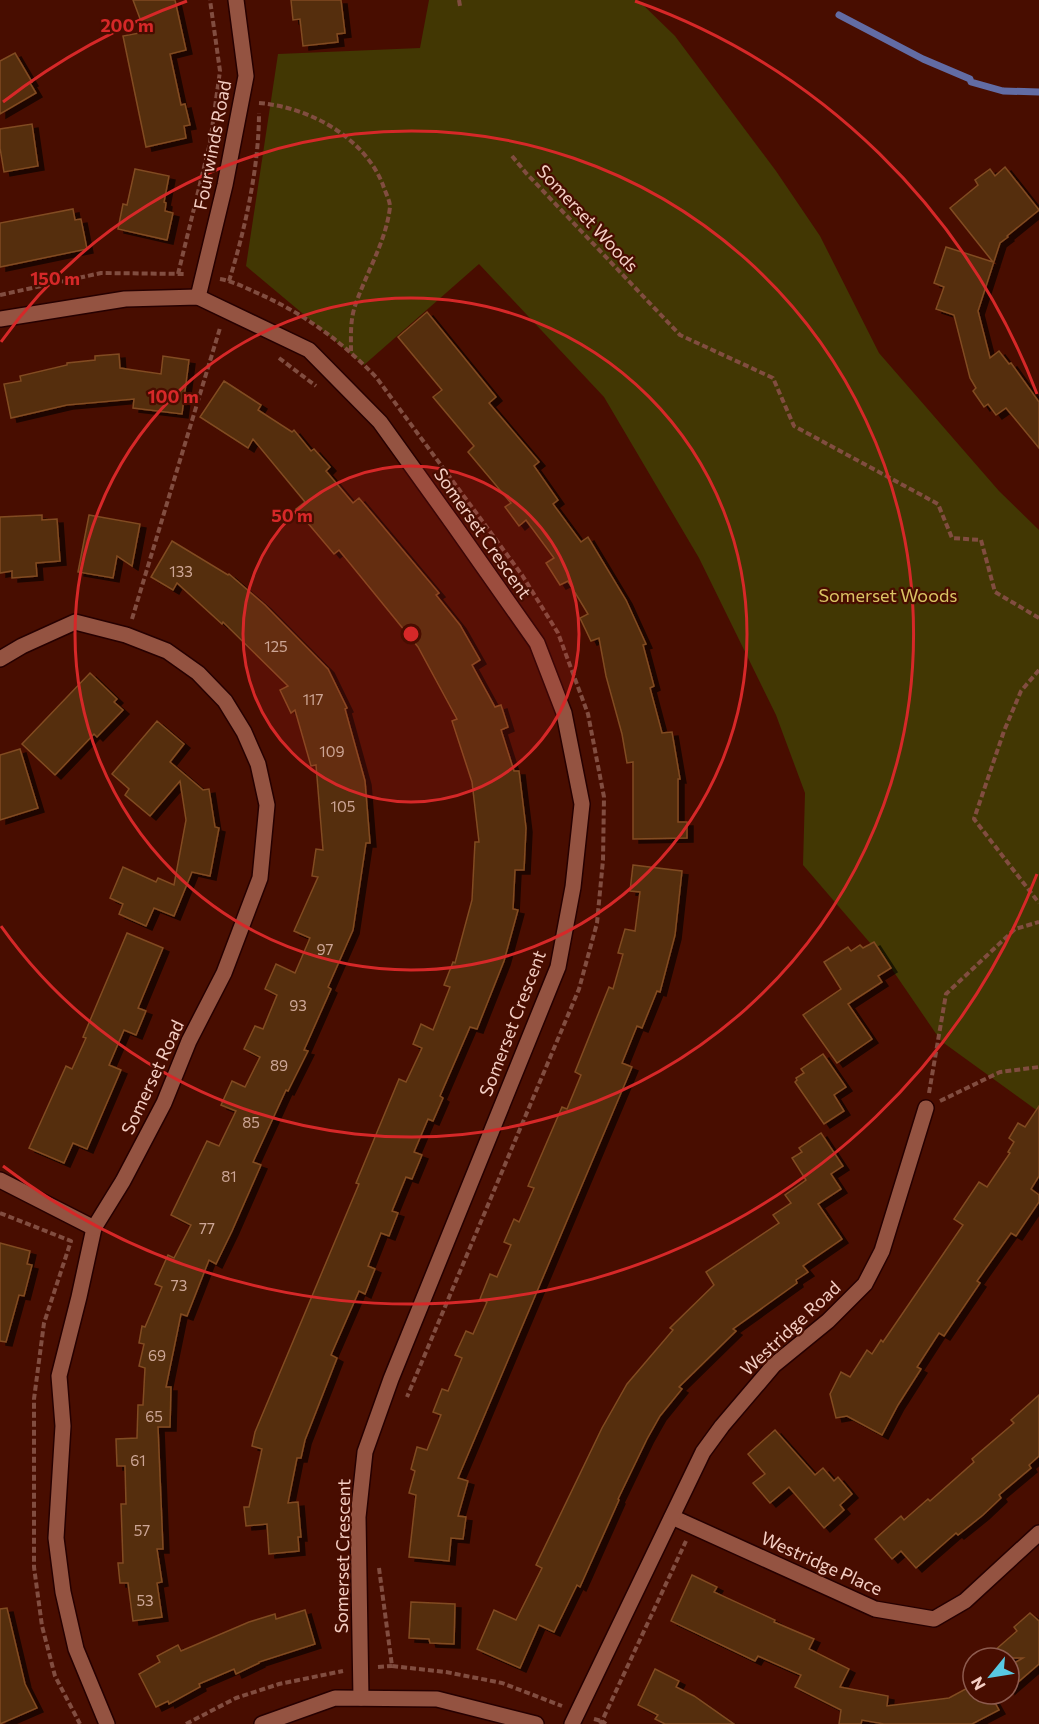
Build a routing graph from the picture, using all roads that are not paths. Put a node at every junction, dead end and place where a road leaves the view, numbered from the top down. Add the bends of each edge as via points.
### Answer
1 (236, 0) edge
2 (198, 297) junction
3 (0, 319) edge
4 (0, 659) edge
5 (926, 1108) road end
6 (0, 1180) edge
7 (94, 1228) junction
8 (672, 1517) junction
9 (1039, 1533) edge
10 (361, 1698) junction
11 (575, 1718) edge
12 (107, 1724) edge
13 (262, 1724) edge
14 (536, 1724) edge

1 - 2 street, Fourwinds Road via 246,76
2 - 3 street, Somerset Crescent via 125,299
2 - 10 street, Somerset Crescent via 309,350 380,422 537,643 564,713 582,804 573,887 558,967 365,1452 358,1517
4 - 7 street, Somerset Road via 75,622 167,651 198,673 225,701 258,764 267,805 260,878 224,973 189,1041 164,1103
5 - 8 street, Westridge Road via 882,1251 865,1284 828,1321 774,1365 722,1426 703,1452
6 - 7 street
7 - 12 street, Somerset Road via 59,1376 63,1426 56,1538 76,1649
8 - 9 street, Westridge Place via 875,1609 934,1618 965,1601
8 - 11 street, Westridge Road
10 - 13 street via 335,1698
10 - 14 street via 437,1699

